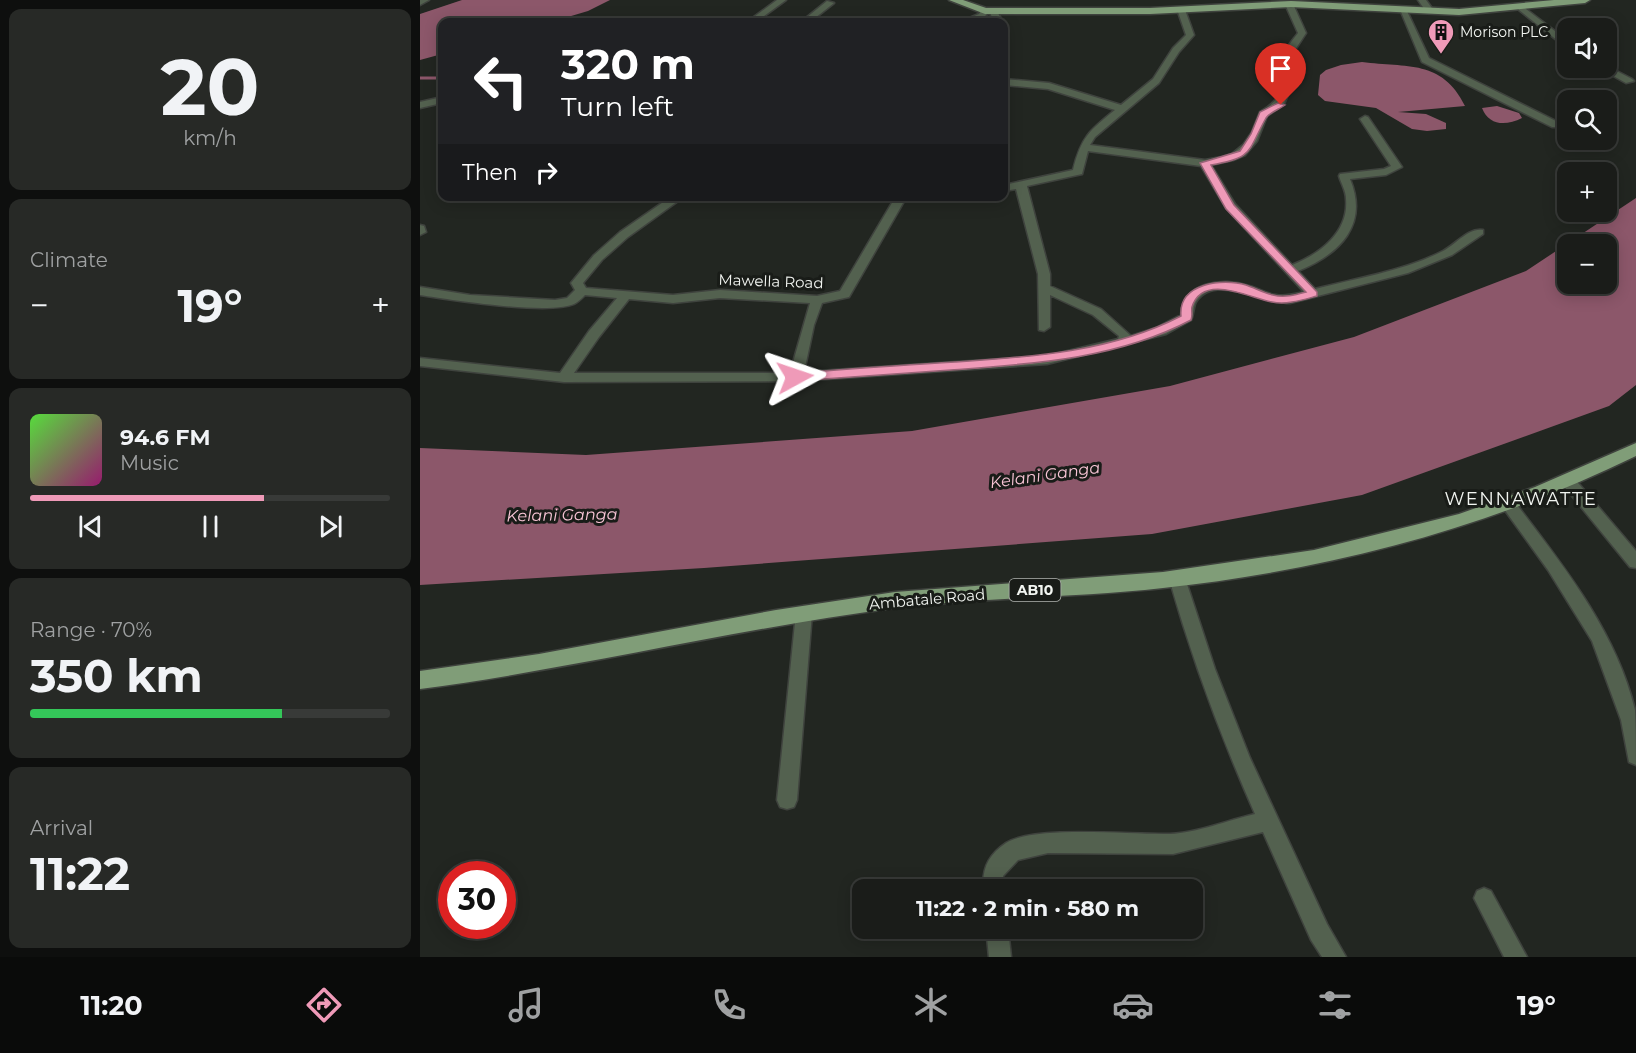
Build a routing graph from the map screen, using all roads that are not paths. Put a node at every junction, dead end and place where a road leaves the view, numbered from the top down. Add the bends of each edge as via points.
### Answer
1 (425, 0) edge
2 (782, 0) edge
3 (954, 0) edge
4 (1422, 0) edge
5 (1586, 0) edge
6 (420, 3) edge
7 (830, 3) dead end
8 (1290, 3) edge
9 (1522, 8) junction
10 (1181, 9) junction
11 (1402, 9) junction
12 (989, 11) junction
13 (1430, 11) junction
14 (765, 18) edge
15 (810, 18) edge
16 (976, 18) edge
17 (995, 18) edge
18 (1557, 37) edge
19 (1617, 75) edge
20 (1629, 81) dead end
21 (1008, 82) edge
22 (438, 101) edge
23 (420, 105) edge
24 (1123, 109) junction
25 (1365, 119) dead end
26 (1556, 124) dead end
27 (1084, 147) junction
28 (1205, 163) junction
29 (1022, 186) junction
30 (1008, 188) edge
31 (672, 201) edge
32 (899, 201) edge
33 (1479, 232) dead end
34 (1291, 270) junction
35 (1044, 288) junction
36 (420, 291) edge
37 (582, 291) junction
38 (1313, 294) junction
39 (626, 295) junction
40 (818, 300) junction
41 (1044, 327) dead end
42 (1125, 342) junction
43 (420, 362) edge
44 (795, 377) junction
45 (564, 378) junction
46 (1636, 449) edge
47 (1568, 481) junction
48 (1509, 505) junction
49 (1636, 562) edge
50 (1177, 578) junction
51 (804, 613) junction
52 (420, 680) edge
53 (1633, 720) edge
54 (1636, 756) edge
55 (787, 800) dead end
56 (1267, 821) junction
57 (993, 879) edge
58 (1484, 898) dead end
59 (998, 939) edge
60 (1000, 957) edge
61 (1335, 957) edge
62 (1516, 957) edge

1 - 6 street
2 - 14 street
3 - 12 main road
4 - 13 street
5 - 9 main road
7 - 15 street
8 - 10 main road
8 - 11 main road
8 - 28 street via 1302,33 1290,52 1281,105 1263,114 1243,153
9 - 13 main road
9 - 18 street
10 - 12 main road
10 - 24 street via 1190,34 1156,81
11 - 13 main road
11 - 26 street via 1425,60
12 - 16 street
12 - 17 street
19 - 20 street
21 - 24 street via 1049,86
22 - 23 street
24 - 27 street via 1096,130
25 - 34 street via 1397,167 1386,172 1344,176 1352,199 1345,230 1324,254
27 - 28 street
27 - 29 street via 1078,172
28 - 34 street via 1230,206
29 - 30 street
29 - 35 street
31 - 37 street via 610,246 587,268 577,283
32 - 40 street, Mawella Road via 845,294
33 - 38 street via 1448,253 1415,266
34 - 38 street
35 - 41 street
35 - 42 street via 1097,312 1125,335
36 - 37 street via 470,299 555,304 571,301
37 - 39 street, Mawella Road
38 - 42 street via 1272,299 1230,285 1207,288 1195,293 1186,307 1187,317 1161,331
39 - 40 street, Mawella Road via 673,299 720,294
39 - 45 street
40 - 44 street
42 - 44 street via 1047,360
43 - 45 street
44 - 45 street
46 - 47 main road, Ambatale Road / AB10
47 - 48 main road, Ambatale Road / AB10
47 - 49 street
48 - 50 main road, Ambatale Road / AB10 via 1317,557
48 - 53 street via 1554,565 1600,638
50 - 51 main road, Ambatale Road / AB10 via 898,600
50 - 56 street via 1230,738
51 - 52 main road, Ambatale Road / AB10 via 535,664
51 - 55 street
53 - 54 street
56 - 57 street via 1173,844 1048,843 1012,851 992,873
56 - 61 street via 1319,932
58 - 62 street
59 - 60 street

